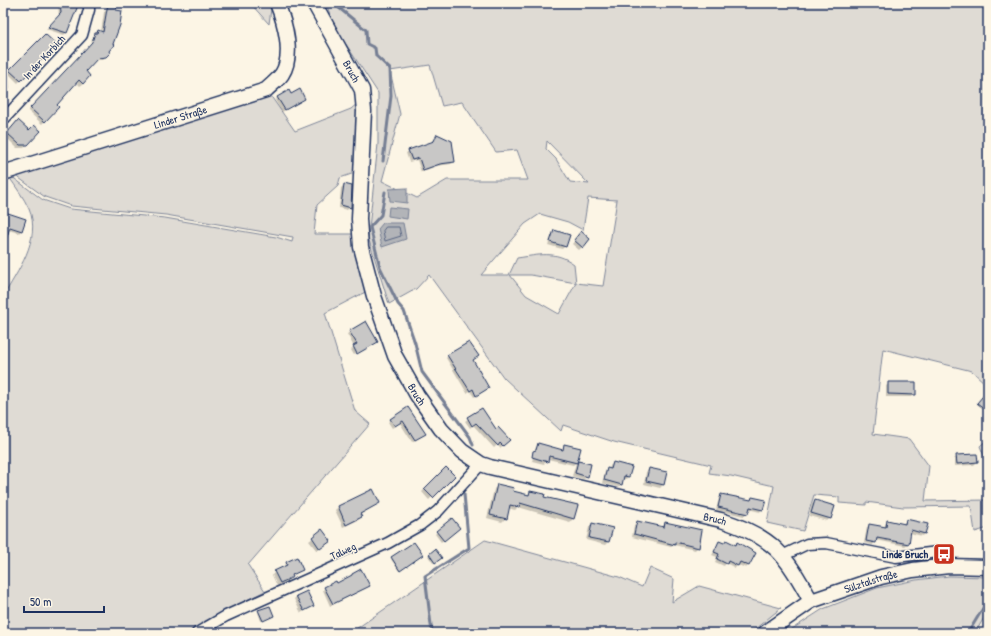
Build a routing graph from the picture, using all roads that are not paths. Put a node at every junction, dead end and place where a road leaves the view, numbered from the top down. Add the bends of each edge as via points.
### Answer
1 (89, 3) edge
2 (278, 3) edge
3 (314, 3) edge
4 (3, 120) edge
5 (3, 173) edge
6 (481, 464) junction
7 (938, 552) dead end
8 (782, 556) junction
9 (988, 567) edge
10 (811, 601) junction
11 (198, 633) edge
12 (765, 633) edge

1 - 4 street, In der Korbich via 82,34
2 - 5 street, Linder Straße via 284,21 288,57 282,74 266,90
3 - 6 street, Bruch via 362,90 364,111 359,220 361,247 374,296 395,356 417,395 441,429 462,451
6 - 8 street, Bruch via 721,520 763,538
6 - 11 street, Talweg via 438,511 420,525 361,556 226,616
7 - 8 street via 896,557 826,543 807,544
8 - 10 street, Bruch via 798,576
9 - 10 street, Sülztalstraße via 949,566 912,570 881,577
10 - 12 street, Sülztalstraße

